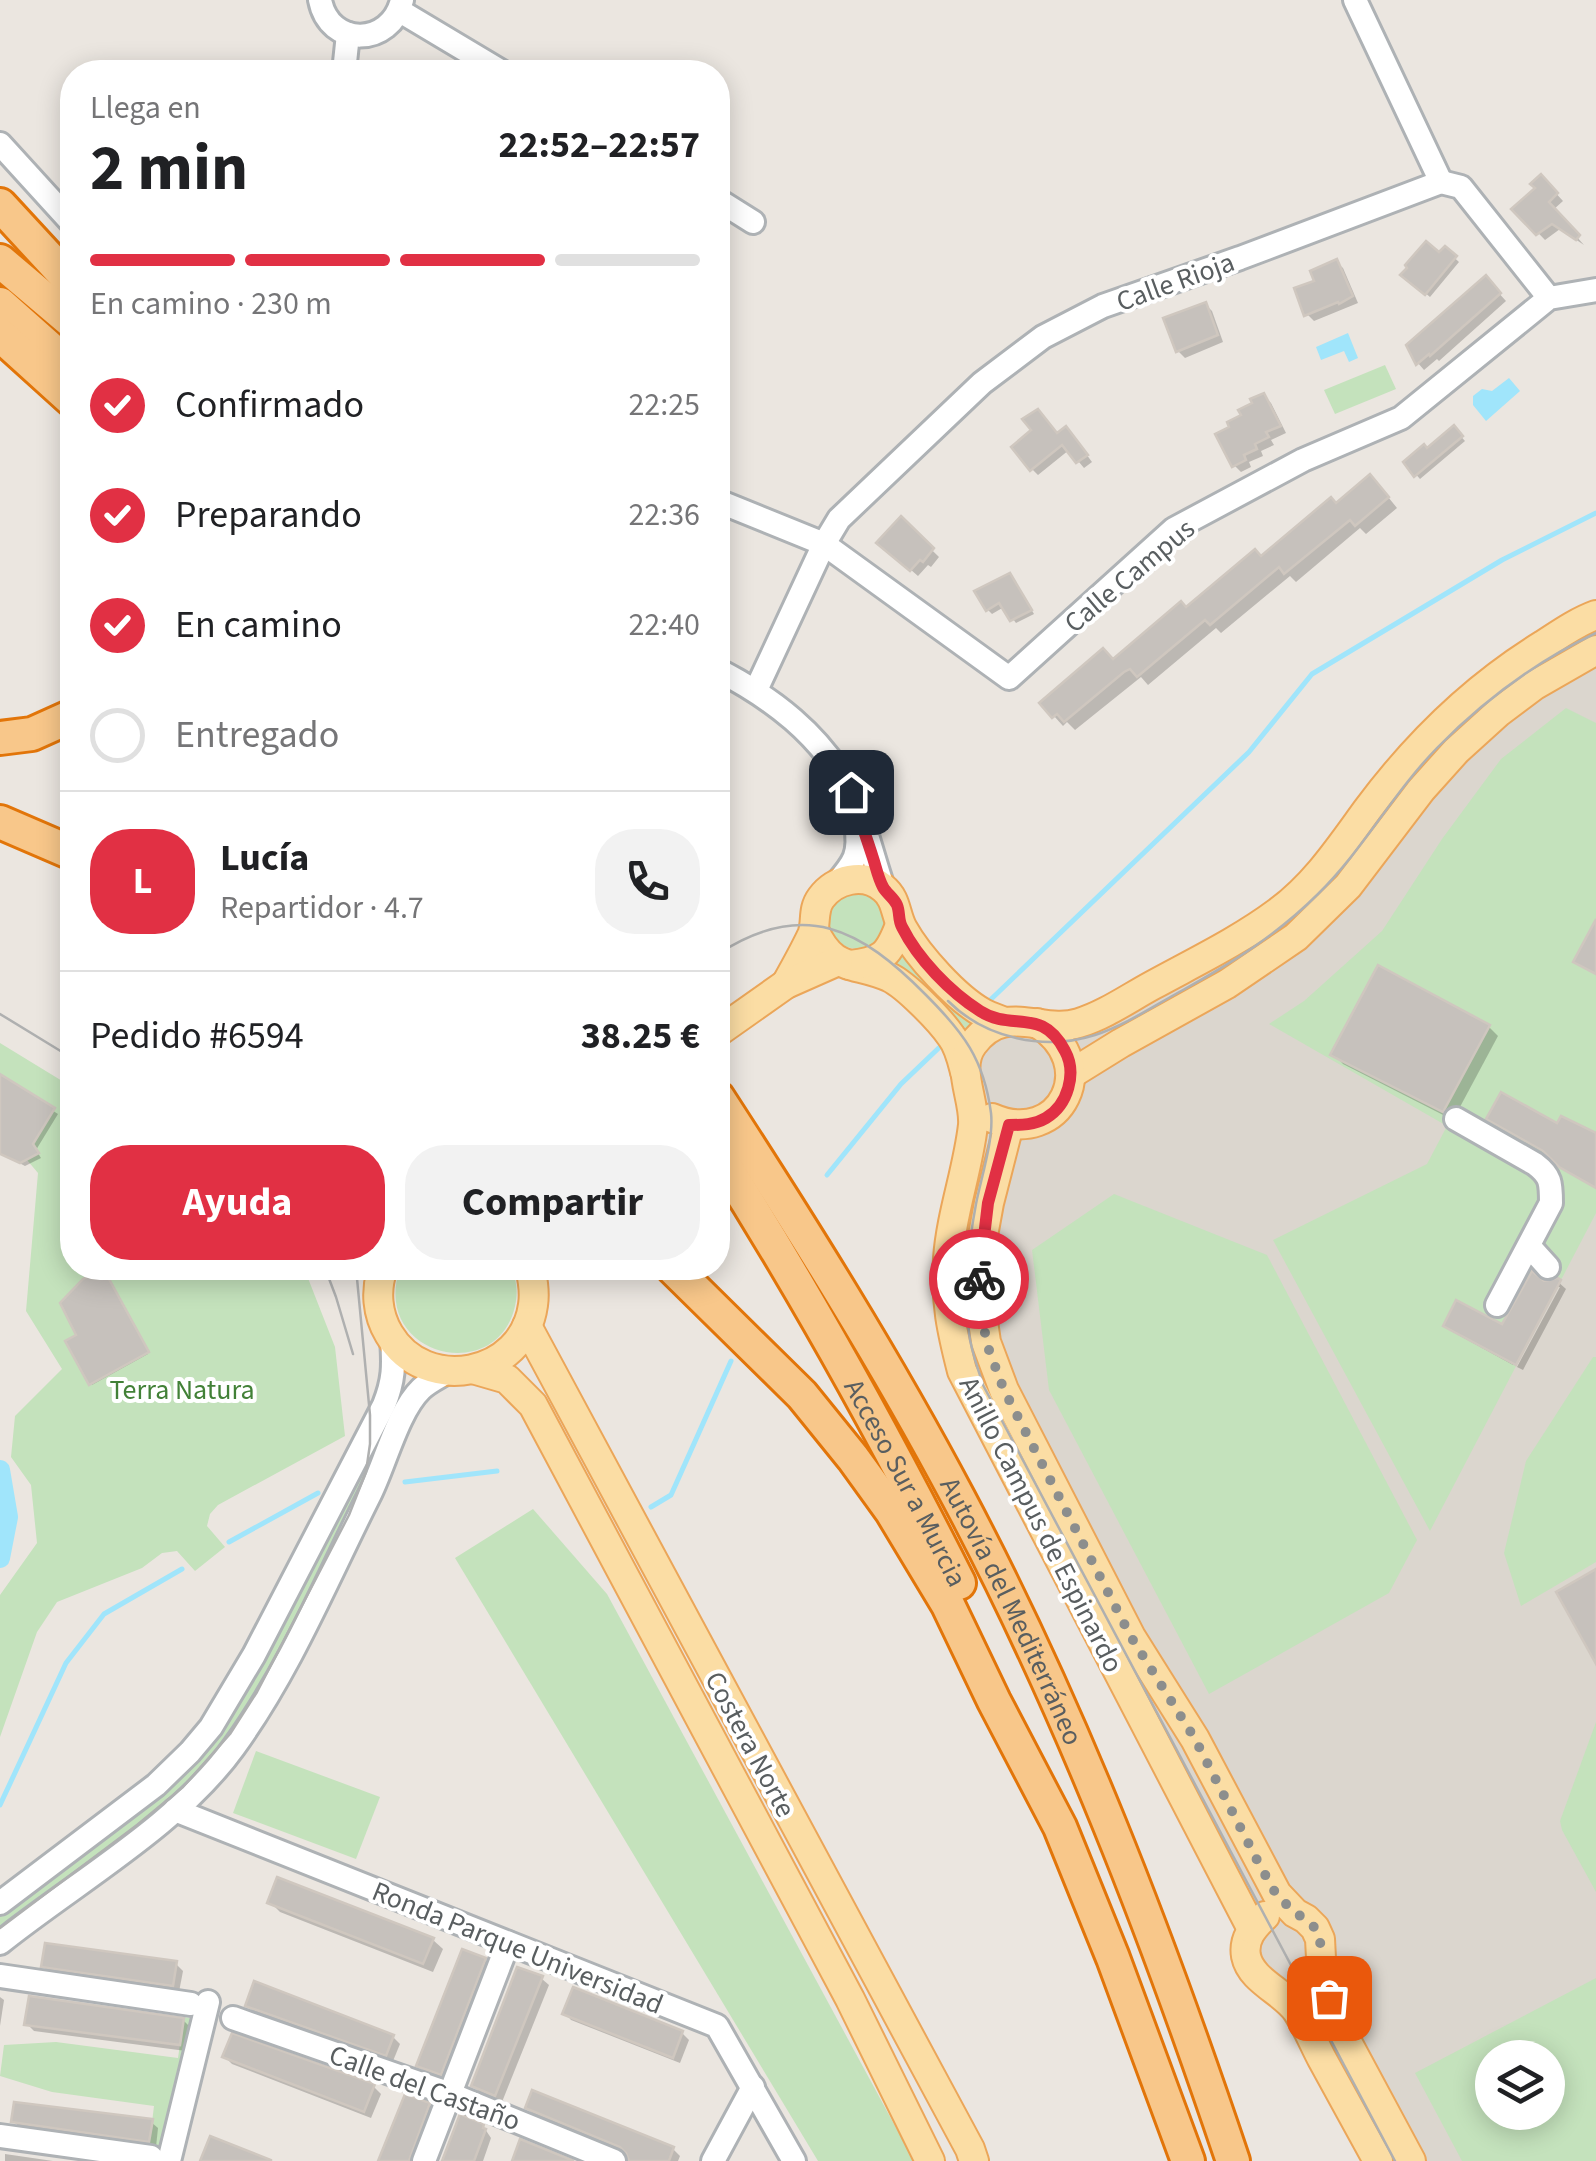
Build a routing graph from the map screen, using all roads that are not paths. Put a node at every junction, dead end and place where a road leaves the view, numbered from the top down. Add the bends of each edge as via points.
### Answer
1 (320, 0) edge
2 (1355, 0) edge
3 (401, 6) edge
4 (348, 34) junction
5 (345, 60) edge
6 (484, 60) edge
7 (0, 144) edge
8 (1441, 182) junction
9 (0, 206) edge
10 (730, 207) edge
11 (60, 210) edge
12 (754, 222) dead end
13 (0, 261) edge
14 (60, 270) edge
15 (1596, 290) edge
16 (1549, 298) junction
17 (0, 304) edge
18 (60, 312) edge
19 (0, 336) edge
20 (60, 357) edge
21 (60, 389) edge
22 (730, 506) edge
23 (824, 544) junction
24 (1596, 616) edge
25 (1596, 650) edge
26 (730, 676) edge
27 (756, 690) junction
28 (60, 721) edge
29 (0, 738) edge
30 (851, 792) junction
31 (0, 822) edge
32 (60, 848) edge
33 (836, 884) junction
34 (883, 887) junction
35 (900, 925) junction
36 (814, 930) junction
37 (844, 963) junction
38 (786, 984) junction
39 (1005, 1022) junction
40 (1037, 1023) junction
41 (730, 1024) edge
42 (1071, 1074) junction
43 (967, 1084) junction
44 (730, 1117) edge
45 (1456, 1119) dead end
46 (1009, 1125) junction
47 (730, 1174) edge
48 (1528, 1246) junction
49 (1548, 1266) dead end
50 (381, 1280) edge
51 (533, 1280) edge
52 (686, 1280) edge
53 (1497, 1305) dead end
54 (528, 1326) junction
55 (392, 1340) junction
56 (476, 1370) junction
57 (447, 1372) junction
58 (175, 1810) junction
59 (1060, 1827) junction
60 (0, 1904) edge
61 (1295, 1913) junction
62 (1252, 1929) junction
63 (0, 1942) edge
64 (508, 1943) junction
65 (1320, 1959) junction
66 (0, 1976) edge
67 (1272, 1986) junction
68 (233, 2018) dead end
69 (753, 2087) junction
70 (450, 2094) junction
71 (0, 2136) edge
72 (160, 2159) edge
73 (424, 2161) edge
74 (614, 2161) edge
75 (713, 2161) edge
76 (794, 2161) edge
77 (930, 2161) edge
78 (974, 2161) edge
79 (1188, 2161) edge
80 (1233, 2161) edge
81 (1378, 2161) edge
82 (1412, 2161) edge

1 - 4 street via 327,20
2 - 8 street
3 - 4 street via 378,32
3 - 6 street
4 - 5 street
7 - 11 street
8 - 16 street via 1461,187
8 - 23 street, Calle Rioja via 1102,306 1044,337 982,383 864,493
9 - 14 highway
10 - 12 street
13 - 18 highway
15 - 16 street
16 - 23 street, Calle Campus via 1401,418 1303,460 1174,529 1009,678
17 - 20 highway
19 - 21 highway
22 - 23 street
23 - 27 street, Calle Rioja
24 - 40 main road via 1510,666 1464,702 1417,749 1325,868 1278,912 1105,1011 1076,1024
25 - 42 main road via 1535,685 1467,740 1348,886 1296,937
26 - 27 street
27 - 30 street via 820,746
28 - 29 highway
30 - 33 street via 859,844
30 - 34 street
31 - 32 highway
33 - 34 main road via 857,879
33 - 36 main road via 820,898
34 - 35 main road
35 - 37 main road via 891,948 870,963
35 - 39 main road via 948,985
36 - 37 main road via 824,950
36 - 38 main road
37 - 38 main road
37 - 43 main road via 892,978 924,1006 953,1038
38 - 41 main road
39 - 40 main road
39 - 43 main road, Anillo Campus de Espinardo via 971,1046
40 - 42 main road via 1060,1042
42 - 46 main road via 1058,1108 1045,1119
43 - 46 main road via 978,1108
43 - 62 main road, Anillo Campus de Espinardo via 974,1119 948,1258 948,1318 962,1372
44 - 80 highway, Autovía del Mediterráneo via 866,1336 1005,1591 1128,1872
45 - 48 street via 1546,1172 1551,1203
46 - 61 main road, Anillo Campus de Espinardo via 982,1241 978,1287 986,1342 1004,1390 1131,1637 1195,1739 1276,1894
47 - 59 highway, Acceso Sur a Murcia via 926,1517 972,1610
48 - 49 street
48 - 53 street
50 - 55 main road via 379,1310
51 - 54 main road
52 - 59 highway, Autovía del Mediterráneo via 778,1368 892,1512 948,1605
54 - 56 main road via 515,1346
54 - 78 main road, Costera Norte
55 - 57 main road via 407,1356
55 - 60 street via 394,1368 384,1405 224,1708 156,1785
56 - 57 main road
56 - 77 main road, Costera Norte via 507,1379 533,1405
57 - 58 street via 409,1406 255,1716
58 - 63 street
58 - 64 street, Ronda Parque Universidad
59 - 79 highway, Autovía del Mediterráneo
61 - 62 main road via 1274,1912
61 - 65 main road, Anillo Campus de Espinardo via 1315,1928
62 - 67 main road, Anillo Campus de Espinardo via 1246,1958
64 - 69 street, Ronda Parque Universidad via 717,2026
64 - 70 street
65 - 67 main road via 1300,1984
65 - 82 main road, Anillo Campus de Espinardo via 1339,2027
66 - 72 street via 200,2003
67 - 81 main road, Anillo Campus de Espinardo via 1296,2010
68 - 70 street, Calle del Castaño
69 - 75 street
69 - 76 street, Ronda Parque Universidad
70 - 73 street
70 - 74 street, Calle del Castaño
71 - 72 street

